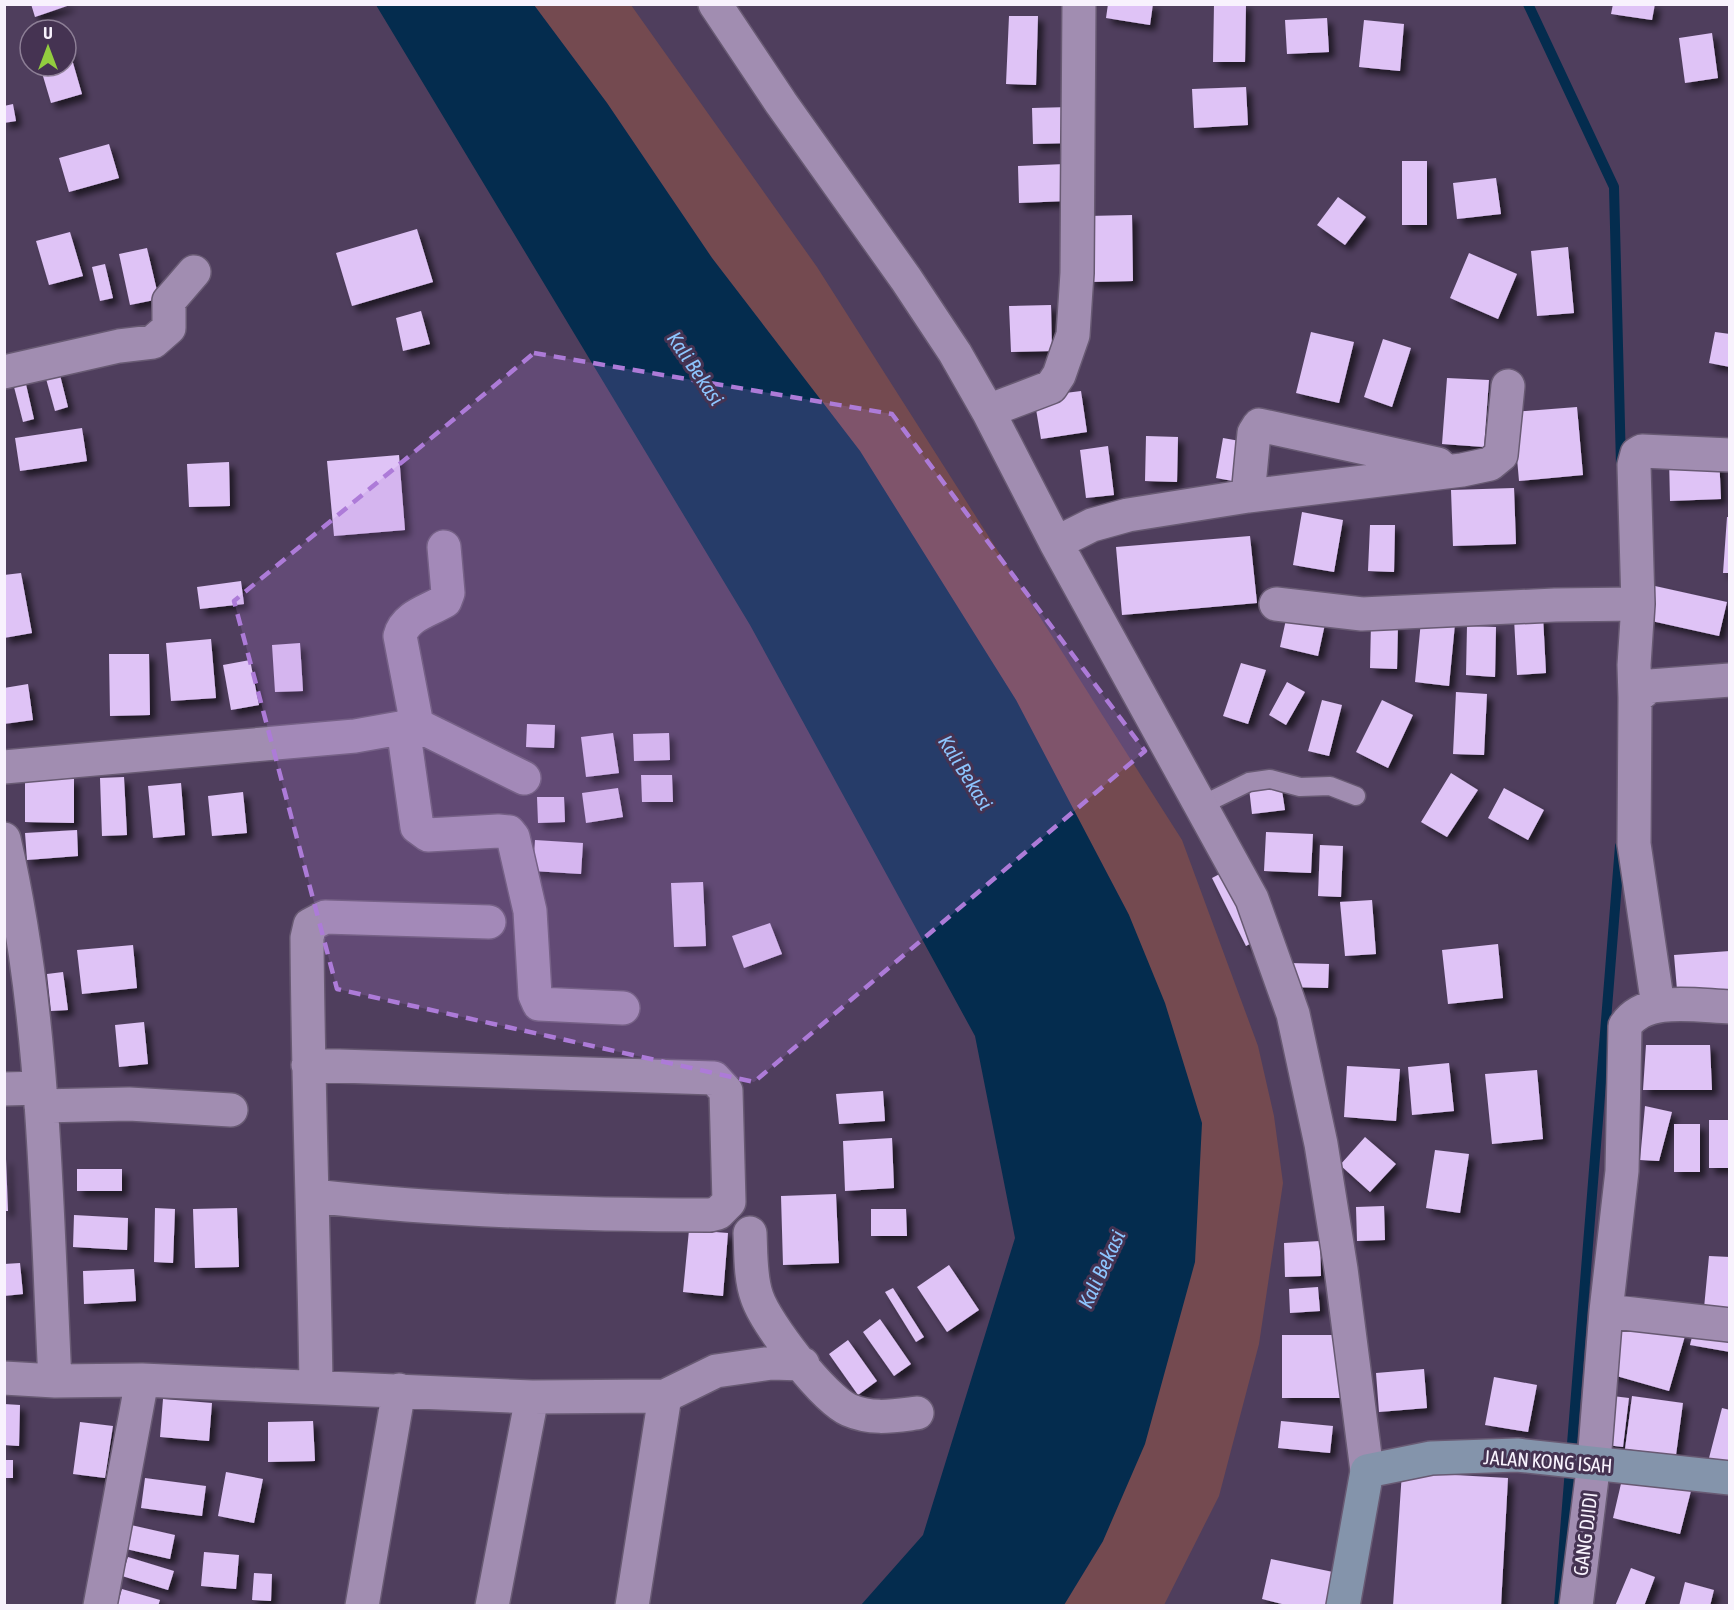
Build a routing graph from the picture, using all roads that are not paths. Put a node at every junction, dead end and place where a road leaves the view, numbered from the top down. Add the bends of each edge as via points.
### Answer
1 (715, 4) edge
2 (1079, 4) edge
3 (194, 272) dead end
4 (4, 372) edge
5 (1509, 386) dead end
6 (988, 411) junction
7 (1730, 455) edge
8 (1462, 470) junction
9 (1248, 496) junction
10 (1056, 543) junction
11 (444, 547) dead end
12 (1276, 604) dead end
13 (1638, 604) junction
14 (1730, 680) edge
15 (1640, 683) junction
16 (410, 726) junction
17 (4, 767) edge
18 (524, 778) dead end
19 (1356, 796) dead end
20 (1200, 806) junction
21 (4, 839) edge
22 (489, 922) dead end
23 (1658, 1006) junction
24 (1730, 1007) edge
25 (623, 1008) dead end
26 (308, 1065) junction
27 (4, 1089) edge
28 (40, 1097) junction
29 (231, 1110) dead end
30 (313, 1196) junction
31 (750, 1233) dead end
32 (1606, 1311) junction
33 (1730, 1325) edge
34 (803, 1364) junction
35 (4, 1378) edge
36 (142, 1380) junction
37 (55, 1381) junction
38 (316, 1387) junction
39 (399, 1390) junction
40 (665, 1396) junction
41 (532, 1397) junction
42 (917, 1413) dead end
43 (1580, 1461) junction
44 (1367, 1471) junction
45 (1730, 1478) edge
46 (100, 1605) edge
47 (362, 1605) edge
48 (492, 1605) edge
49 (633, 1605) edge
50 (1342, 1605) edge
51 (1576, 1605) edge

1 - 6 street via 906,279
2 - 6 street via 1073,335 1051,387
3 - 4 street via 174,292 169,301 169,328 153,342
5 - 8 street via 1501,455 1490,464
6 - 10 street
7 - 13 street via 1642,451 1637,454 1634,465
8 - 9 street
8 - 9 street via 1259,425 1254,433
9 - 10 street via 1128,515 1092,525
10 - 20 street
11 - 16 street via 448,593 445,601 414,617 402,627 400,636
12 - 13 street via 1362,614
13 - 15 street
14 - 15 street
15 - 23 street via 1634,844
16 - 17 street via 355,736
16 - 18 street
16 - 25 street via 417,827 421,832 428,835 498,831 513,837 530,911 535,995 540,1004
19 - 20 lane via 1330,786 1300,787 1270,779 1249,782
20 - 44 street via 1252,899 1293,1014 1321,1144
21 - 28 street via 20,905 35,1020
22 - 26 street via 325,916 310,925
23 - 24 street
23 - 32 street, GANG DJIDI via 1638,1011 1625,1026 1622,1171
26 - 30 street
26 - 30 street via 714,1078 726,1091 730,1142 729,1202 710,1215 582,1215 379,1204
27 - 28 street
28 - 29 street
28 - 37 street
30 - 38 street
31 - 34 street via 757,1297 782,1342
32 - 33 street
32 - 43 street, GANG DJIDI
34 - 40 street via 772,1363 716,1371
34 - 42 street via 826,1392 847,1409 879,1418
35 - 37 street
36 - 37 street
36 - 38 street
36 - 46 street
38 - 39 street
39 - 41 street
39 - 47 street
40 - 41 street
40 - 49 street
41 - 48 street
43 - 44 street, JALAN KONG ISAH via 1517,1455 1431,1458
43 - 45 street, JALAN KONG ISAH
43 - 51 street, GANG DJIDI
44 - 50 street

